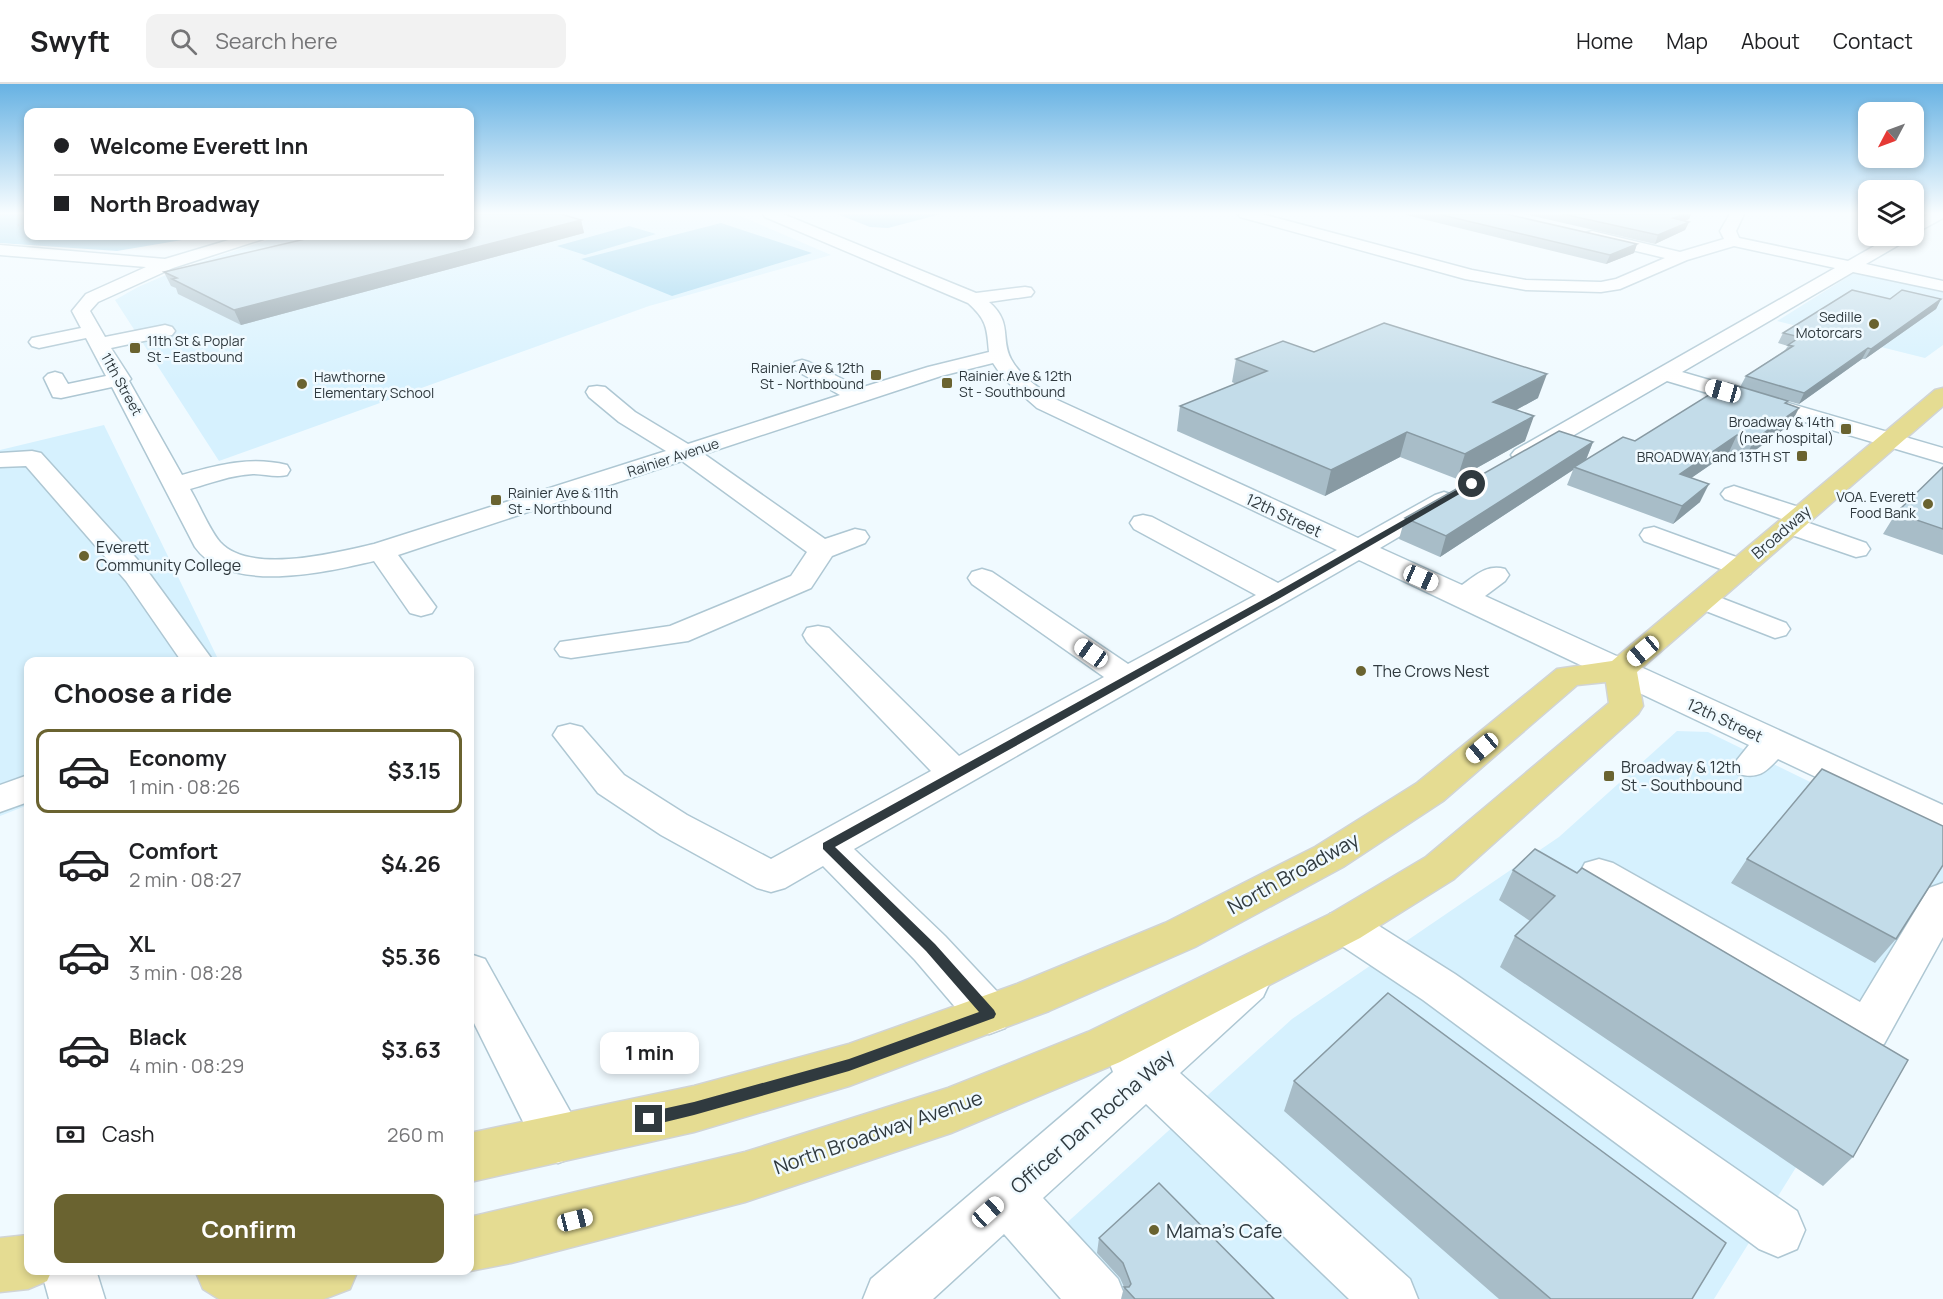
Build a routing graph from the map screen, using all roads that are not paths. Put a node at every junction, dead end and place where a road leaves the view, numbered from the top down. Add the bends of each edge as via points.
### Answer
1 (152, 271) edge
2 (177, 271) edge
3 (892, 271) edge
4 (1455, 271) edge
5 (1650, 271) edge
6 (1842, 271) edge
7 (1846, 271) edge
8 (1901, 271) edge
9 (965, 276) dead end
10 (1897, 282) junction
11 (937, 284) junction
12 (120, 285) junction
13 (1943, 286) edge
14 (77, 288) dead end
15 (1025, 292) dead end
16 (974, 299) junction
17 (165, 331) dead end
18 (97, 338) junction
19 (39, 342) dead end
20 (999, 356) junction
21 (802, 366) dead end
22 (1662, 373) junction
23 (55, 378) dead end
24 (120, 379) junction
25 (597, 392) dead end
26 (859, 396) junction
27 (1939, 403) edge
28 (1132, 418) dead end
29 (1102, 430) junction
30 (1888, 440) junction
31 (687, 453) junction
32 (1943, 456) edge
33 (0, 460) edge
34 (1498, 469) edge
35 (278, 470) dead end
36 (176, 484) junction
37 (1468, 486) edge
38 (1734, 494) dead end
39 (1794, 521) junction
40 (1143, 523) dead end
41 (1654, 535) dead end
42 (855, 537) dead end
43 (208, 547) joint
44 (1357, 549) junction
45 (1856, 549) dead end
46 (822, 550) junction
47 (381, 551) junction
48 (1740, 568) junction
49 (1495, 575) dead end
50 (982, 578) dead end
51 (1278, 595) junction
52 (1463, 598) junction
53 (1703, 600) junction
54 (421, 607) dead end
55 (1775, 629) dead end
56 (818, 635) dead end
57 (571, 649) dead end
58 (194, 657) edge
59 (1621, 670) junction
60 (1128, 679) junction
61 (570, 735) dead end
62 (955, 774) junction
63 (24, 790) edge
64 (0, 799) edge
65 (1943, 821) edge
66 (827, 846) junction
67 (1599, 874) dead end
68 (1943, 898) edge
69 (1345, 926) junction
70 (1267, 967) joint
71 (474, 980) edge
72 (989, 1014) junction
73 (1129, 1058) junction
74 (558, 1139) junction
75 (474, 1157) edge
76 (1006, 1196) junction
77 (1778, 1230) dead end
78 (474, 1243) edge
79 (24, 1262) edge
80 (0, 1265) edge
81 (70, 1275) edge
82 (231, 1275) edge
83 (306, 1275) edge
84 (898, 1297) edge
85 (77, 1299) edge
86 (1098, 1299) edge
87 (1389, 1299) edge

1 - 12 street, 11th Street
2 - 12 street
3 - 11 street
4 - 5 street via 1526,285 1601,287 1620,284
6 - 22 street
7 - 10 street
8 - 10 street
9 - 11 street
10 - 13 street
11 - 16 street
12 - 14 street
12 - 18 street, 11th Street via 92,298 81,311
15 - 16 street
16 - 20 street via 989,312 996,326
17 - 18 street
18 - 19 street
18 - 24 street, 11th Street
20 - 26 street, Rainier Avenue via 935,371
20 - 29 street, 12th Street via 1010,374
21 - 26 street
22 - 30 street
22 - 34 street via 1565,436
23 - 24 street via 61,392
24 - 36 street, 11th Street
25 - 31 street via 627,417
26 - 31 street, Rainier Avenue
27 - 30 main road, Broadway
28 - 29 street
29 - 44 street, 12th Street
30 - 32 street
30 - 39 main road, Broadway
31 - 46 street
31 - 47 street, Rainier Avenue
33 - 58 street via 32,458 136,575
35 - 36 street via 255,468
36 - 43 street, 11th Street
37 - 44 street
38 - 39 street
39 - 45 street
39 - 48 main road, Broadway
40 - 51 street
41 - 48 street
42 - 46 street
43 - 47 street, Rainier Avenue via 230,560 258,566 336,562
44 - 51 street
44 - 52 street, 12th Street
46 - 57 street via 801,582 677,634
47 - 54 street
48 - 53 main road, Broadway
49 - 52 street
50 - 60 street
51 - 60 street
52 - 59 street, 12th Street
53 - 55 street
53 - 59 main road, Broadway
56 - 62 street
59 - 65 street, 12th Street via 1762,754
59 - 69 main road via 1626,706 1440,868
59 - 72 main road, North Broadway via 1568,676 1430,792 1329,857 1180,934
60 - 62 street
61 - 66 street via 611,784 674,825 771,877
62 - 66 street
63 - 64 street
66 - 72 street via 930,948
67 - 68 street via 1868,1030
69 - 70 main road
69 - 77 street via 1439,987
70 - 73 street, Officer Dan Rocha Way
71 - 74 street
72 - 74 main road, North Broadway via 849,1065 694,1109
73 - 76 street, Officer Dan Rocha Way
73 - 78 main road, North Broadway Avenue via 951,1110 745,1177
73 - 87 street
74 - 75 main road, North Broadway
76 - 84 street, Officer Dan Rocha Way
76 - 86 street
79 - 80 main road
81 - 85 street
82 - 83 main road via 251,1286

